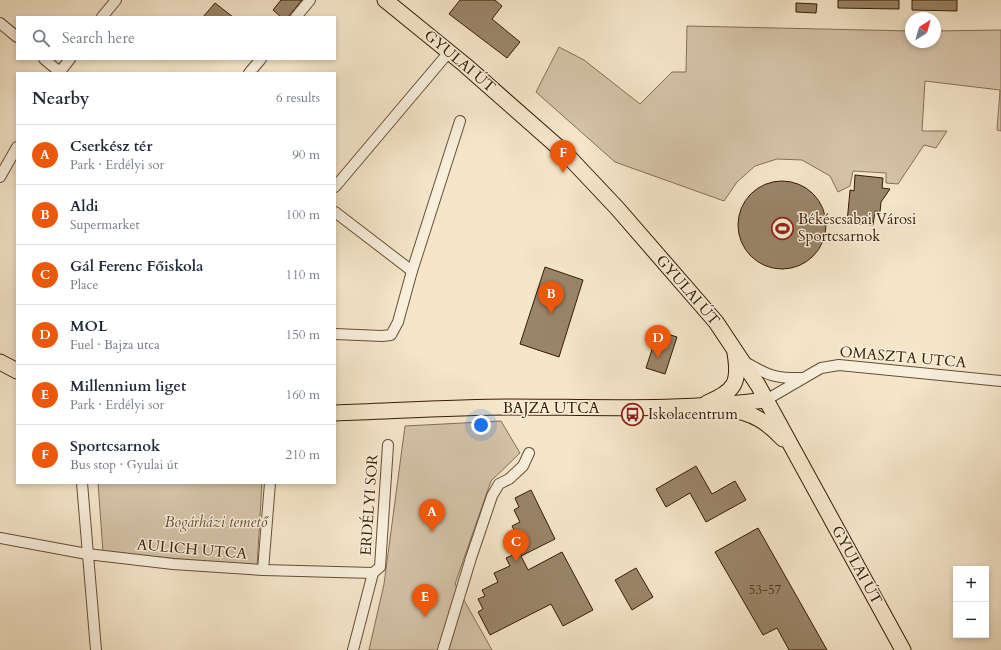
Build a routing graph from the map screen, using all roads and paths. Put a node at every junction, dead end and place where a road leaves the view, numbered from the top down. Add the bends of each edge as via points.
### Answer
1 (116, 0) edge
2 (310, 0) edge
3 (385, 0) edge
4 (103, 16) edge
5 (297, 16) edge
6 (0, 23) edge
7 (16, 36) edge
8 (449, 52) junction
9 (45, 60) edge
10 (69, 60) edge
11 (260, 60) edge
12 (59, 72) edge
13 (61, 72) edge
14 (250, 72) edge
15 (460, 121) dead end
16 (16, 149) edge
17 (0, 177) edge
18 (336, 186) edge
19 (336, 213) edge
20 (412, 270) junction
21 (336, 334) edge
22 (734, 346) junction
23 (742, 360) junction
24 (0, 362) edge
25 (16, 370) edge
26 (804, 378) junction
27 (1001, 381) edge
28 (766, 400) junction
29 (702, 405) junction
30 (336, 413) edge
31 (388, 445) dead end
32 (796, 452) junction
33 (528, 453) dead end
34 (82, 484) edge
35 (270, 484) edge
36 (0, 538) edge
37 (87, 554) junction
38 (263, 570) junction
39 (376, 570) junction
40 (96, 650) edge
41 (353, 650) edge
42 (443, 650) edge
43 (903, 650) edge

1 - 4 street
2 - 5 street
3 - 8 main road, GYULAI ÚT
6 - 7 street
8 - 18 street
8 - 22 main road, GYULAI ÚT via 566,154 622,214
9 - 12 street
10 - 13 street
11 - 14 street
15 - 20 street
16 - 17 street
19 - 20 street
20 - 21 street via 398,322 391,335
22 - 23 main road, GYULAI ÚT
22 - 29 main road via 738,373 735,382 721,397
23 - 26 street, OMASZTA UTCA via 761,372 782,379
23 - 28 main road, GYULAI ÚT
24 - 25 main road
26 - 27 street, OMASZTA UTCA via 821,368 839,365
26 - 28 street, OMASZTA UTCA
28 - 29 main road, BAJZA UTCA
28 - 32 main road, GYULAI ÚT
29 - 30 main road, BAJZA UTCA via 511,407
29 - 32 main road via 742,411 759,418 774,429
31 - 39 street, ERDÉLYI SOR
32 - 43 main road, GYULAI ÚT
33 - 42 street via 523,466 499,484 492,496
34 - 37 street
35 - 38 street
36 - 37 street, AULICH UTCA
37 - 38 street, AULICH UTCA via 173,564
37 - 40 street
38 - 39 street, AULICH UTCA
39 - 41 street, ERDÉLYI SOR

